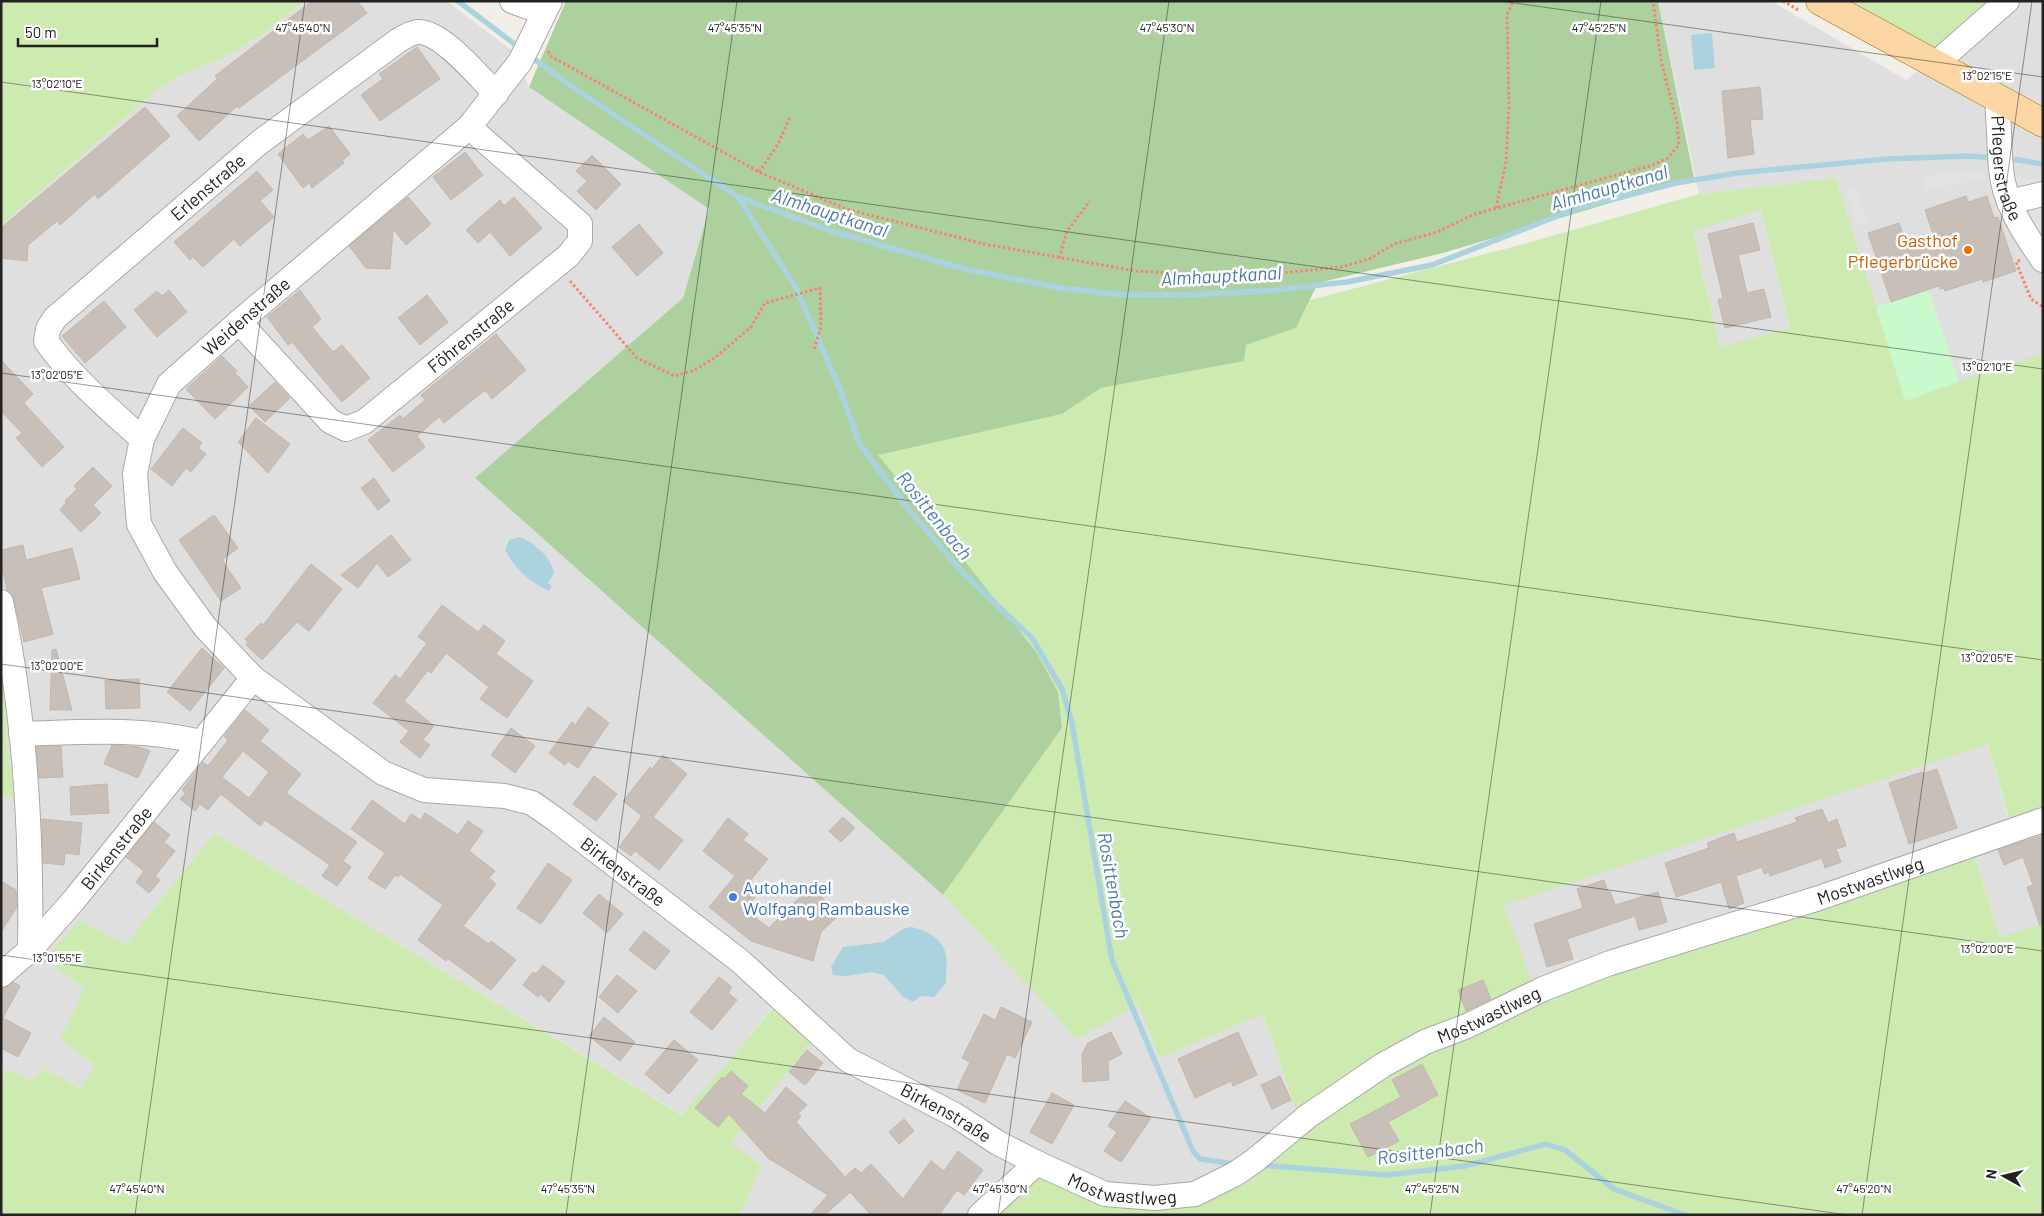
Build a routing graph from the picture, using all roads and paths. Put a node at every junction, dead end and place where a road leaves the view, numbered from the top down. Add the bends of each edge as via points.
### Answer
1 (512, 1) edge
2 (1513, 1) edge
3 (1653, 1) edge
4 (1820, 1) edge
5 (2006, 1) edge
6 (550, 2) edge
7 (533, 36) junction
8 (1934, 65) junction
9 (496, 94) junction
10 (1997, 98) junction
11 (790, 117) dead end
12 (2043, 123) edge
13 (469, 127) junction
14 (759, 172) junction
15 (2043, 194) edge
16 (1090, 202) dead end
17 (2009, 202) junction
18 (1496, 208) junction
19 (2041, 254) edge
20 (1059, 258) junction
21 (556, 265) junction
22 (2043, 307) edge
23 (239, 322) junction
24 (814, 349) dead end
25 (142, 440) junction
26 (1, 602) edge
27 (253, 678) junction
28 (21, 734) junction
29 (201, 742) junction
30 (2043, 820) edge
31 (30, 950) junction
32 (1, 975) edge
33 (1037, 1163) junction
34 (980, 1215) edge

1 - 6 street via 528,7
2 - 18 path via 1508,15 1506,162
3 - 18 path via 1661,60 1677,123 1679,145 1668,158 1653,165
4 - 8 main road
5 - 8 street
6 - 7 street, Weidenstraße
7 - 9 street, Weidenstraße via 520,62
7 - 14 path via 538,36 552,57
8 - 10 main road
9 - 13 street, Weidenstraße
9 - 25 street, Erlenstraße via 441,40 416,32 399,40 260,142 55,318 48,329 46,341 58,358
10 - 12 main road
10 - 17 street, Pflegerstraße via 2001,159
11 - 14 path via 778,144
13 - 21 street, Föhrenstraße via 580,224 580,240
13 - 23 street, Weidenstraße
14 - 20 path via 846,209 984,244
15 - 17 street
16 - 20 path via 1067,231
17 - 19 street, Pflegerstraße
18 - 20 path via 1474,214 1436,232 1394,244 1369,259 1341,267 1239,277 1136,271
19 - 22 path via 2016,262 2030,299
21 - 23 street, Föhrenstraße via 364,422 346,429 330,421
21 - 24 path via 638,358 675,376 695,370 717,356 751,327 766,303 820,288 821,327
23 - 25 street, Weidenstraße via 169,384
25 - 27 street, Weidenstraße via 135,474 139,524 165,572 205,627
26 - 28 street
27 - 29 street, Birkenstraße
27 - 33 street, Birkenstraße via 383,773 424,790 505,796 532,803 740,962 848,1060 955,1115
28 - 29 street via 111,730
28 - 31 street via 29,851
29 - 31 street, Birkenstraße
30 - 33 street, Mostwastlweg via 1819,898 1610,963 1543,989 1467,1026 1425,1042 1383,1065 1308,1116 1244,1168 1195,1194 1155,1198 1104,1194
31 - 32 street, Birkenstraße
33 - 34 street

